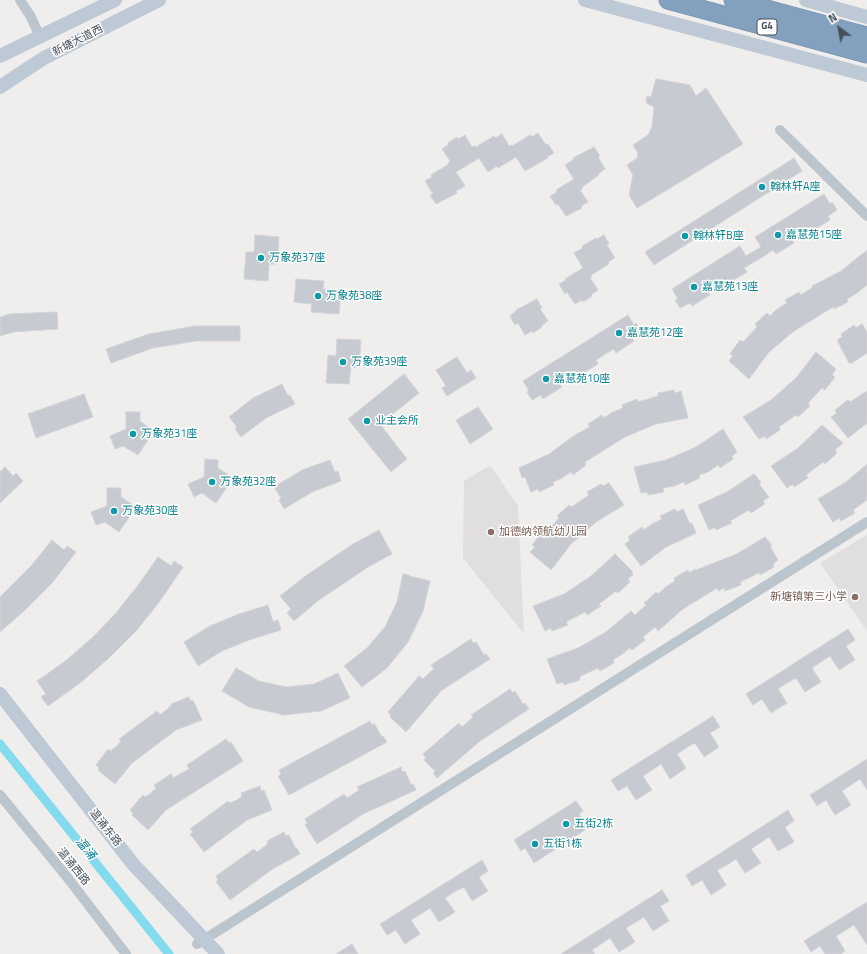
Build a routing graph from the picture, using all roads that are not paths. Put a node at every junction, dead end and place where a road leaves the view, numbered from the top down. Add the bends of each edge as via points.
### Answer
1 (20, 0) edge
2 (115, 0) edge
3 (159, 0) edge
4 (585, 0) edge
5 (668, 0) edge
6 (734, 0) edge
7 (806, 0) edge
8 (137, 6) edge
9 (867, 17) edge
10 (867, 36) edge
11 (40, 37) junction
12 (867, 54) edge
13 (0, 56) edge
14 (867, 75) edge
15 (0, 87) edge
16 (780, 130) dead end
17 (867, 216) edge
18 (867, 522) edge
19 (0, 694) edge
20 (0, 708) edge
21 (0, 795) edge
22 (202, 946) edge
23 (126, 954) edge
24 (218, 954) edge

1 - 11 street via 31,16
2 - 11 street, 新塘大道西
3 - 8 street, 新塘大道西
4 - 14 street
5 - 12 highway, G4
6 - 10 highway, G4
7 - 9 street
8 - 15 street, 新塘大道西 via 44,58
11 - 13 street, 新塘大道西
16 - 17 street
18 - 22 street
19 - 22 street, 温涌东路 via 133,864
20 - 22 street, 温涌东路 via 125,867
21 - 23 street, 温涌西路
22 - 24 street, 温涌东路

